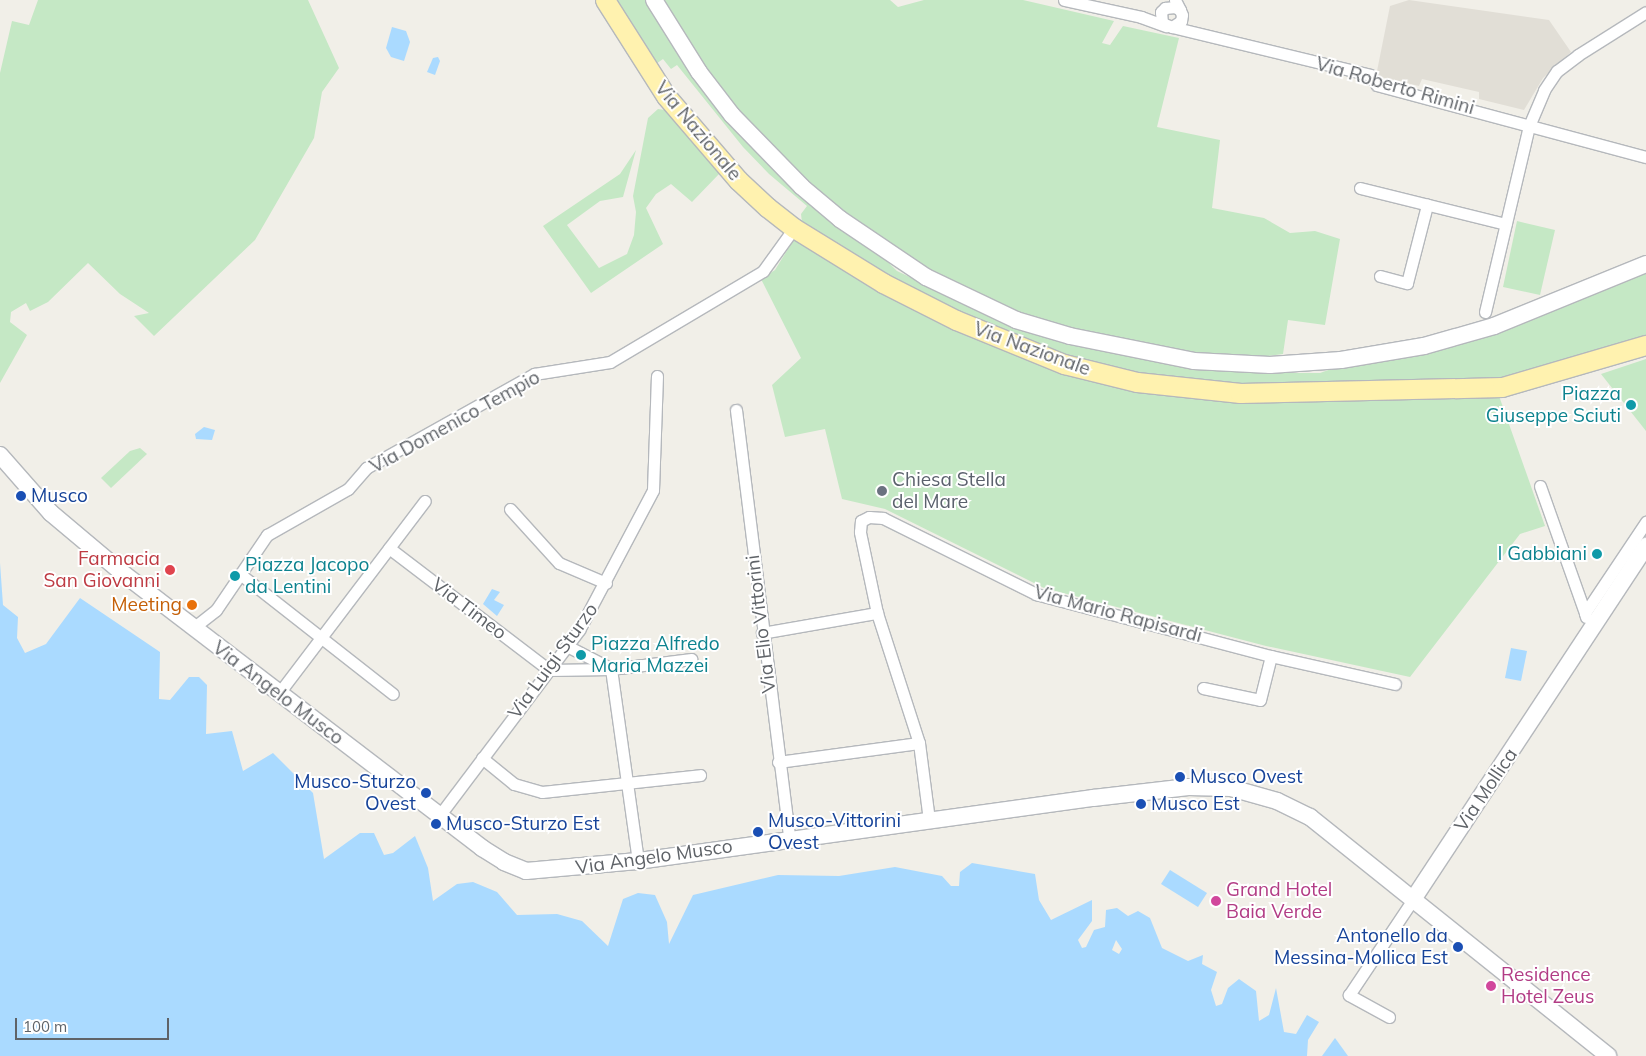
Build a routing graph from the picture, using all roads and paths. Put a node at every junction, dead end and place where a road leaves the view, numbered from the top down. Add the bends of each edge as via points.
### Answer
1 (605, 0) edge
2 (654, 0) edge
3 (1064, 0) edge
4 (1164, 6) edge
5 (1179, 9) edge
6 (1646, 12) edge
7 (1141, 17) junction
8 (1169, 27) junction
9 (1201, 33) junction
10 (1530, 126) junction
11 (1646, 157) edge
12 (1360, 188) dead end
13 (1427, 205) junction
14 (1506, 224) junction
15 (794, 228) junction
16 (1646, 264) edge
17 (1380, 276) dead end
18 (1486, 312) dead end
19 (1646, 345) edge
20 (658, 376) dead end
21 (736, 410) dead end
22 (0, 455) edge
23 (1540, 486) dead end
24 (425, 501) dead end
25 (510, 509) dead end
26 (1646, 522) edge
27 (389, 548) junction
28 (1645, 548) edge
29 (240, 574) junction
30 (606, 583) junction
31 (876, 613) junction
32 (1585, 613) junction
33 (1590, 631) junction
34 (198, 632) junction
35 (762, 634) junction
36 (321, 638) junction
37 (567, 646) junction
38 (1271, 656) junction
39 (691, 659) dead end
40 (611, 668) junction
41 (548, 670) junction
42 (1395, 684) dead end
43 (1203, 688) dead end
44 (279, 693) junction
45 (392, 694) dead end
46 (919, 743) junction
47 (482, 758) junction
48 (778, 762) junction
49 (700, 775) dead end
50 (627, 783) junction
51 (439, 816) junction
52 (929, 820) junction
53 (789, 838) junction
54 (638, 860) junction
55 (1414, 898) junction
56 (1390, 1017) dead end
57 (1608, 1056) edge

1 - 15 main road, Via Nazionale via 666,96 738,180
2 - 16 main road via 694,64 732,116 795,180 833,213 876,246 926,277 1016,320 1070,336 1194,360 1270,366 1341,360 1414,348 1494,326
3 - 7 street
4 - 5 street
4 - 7 street
4 - 8 street via 1160,17
5 - 8 street via 1181,21
5 - 9 street
6 - 10 street via 1557,71 1544,90
7 - 8 street, Via Roberto Rimini
8 - 9 street, Via Roberto Rimini
9 - 10 street, Via Roberto Rimini via 1370,75 1378,85 1467,106
10 - 11 street, Via Roberto Rimini
10 - 14 street
12 - 13 street
13 - 14 street
13 - 17 street via 1407,283
14 - 18 street
15 - 19 main road, Via Nazionale via 883,283 965,324 1064,364 1137,382 1240,393 1502,387
15 - 29 street, Via Domenico Tempio via 763,270 610,362 534,374 366,468 348,489 267,535
20 - 30 street, Via Luigi Sturzo via 653,490
21 - 35 street, Via Elio Vittorini
22 - 34 main road, Via Angelo Musco via 81,541
23 - 32 street
24 - 27 street
25 - 30 street via 559,563
26 - 32 street
27 - 36 street
27 - 41 street, Via Timeo
28 - 33 main road, Via Mollica
29 - 34 street
29 - 36 street
30 - 37 street, Via Luigi Sturzo
31 - 35 street
31 - 38 street, Via Mario Rapisardi via 860,532 861,521 869,518 883,518 1036,594
31 - 46 street, Via Mario Rapisardi
32 - 33 street
33 - 55 main road, Via Mollica
34 - 44 main road, Via Angelo Musco
35 - 48 street, Via Elio Vittorini
36 - 44 street
36 - 45 street
37 - 40 street
37 - 41 street, Via Luigi Sturzo
38 - 42 street, Via Mario Rapisardi
38 - 43 street via 1260,700
39 - 40 street
40 - 41 street
40 - 50 street
41 - 47 street, Via Luigi Sturzo
44 - 51 main road, Via Angelo Musco
46 - 48 street
46 - 52 street, Via Mario Rapisardi
47 - 50 street via 514,784 542,792
47 - 51 street, Via Luigi Sturzo
48 - 53 street, Via Elio Vittorini
49 - 50 street
50 - 54 street
51 - 54 main road, Via Angelo Musco via 504,862 526,870
52 - 53 main road, Via Angelo Musco
52 - 55 main road, Via Angelo Musco via 1188,788 1231,788 1277,800 1310,817
53 - 54 main road, Via Angelo Musco
55 - 56 street, Via Mollica via 1349,995
55 - 57 main road, Via Angelo Musco

